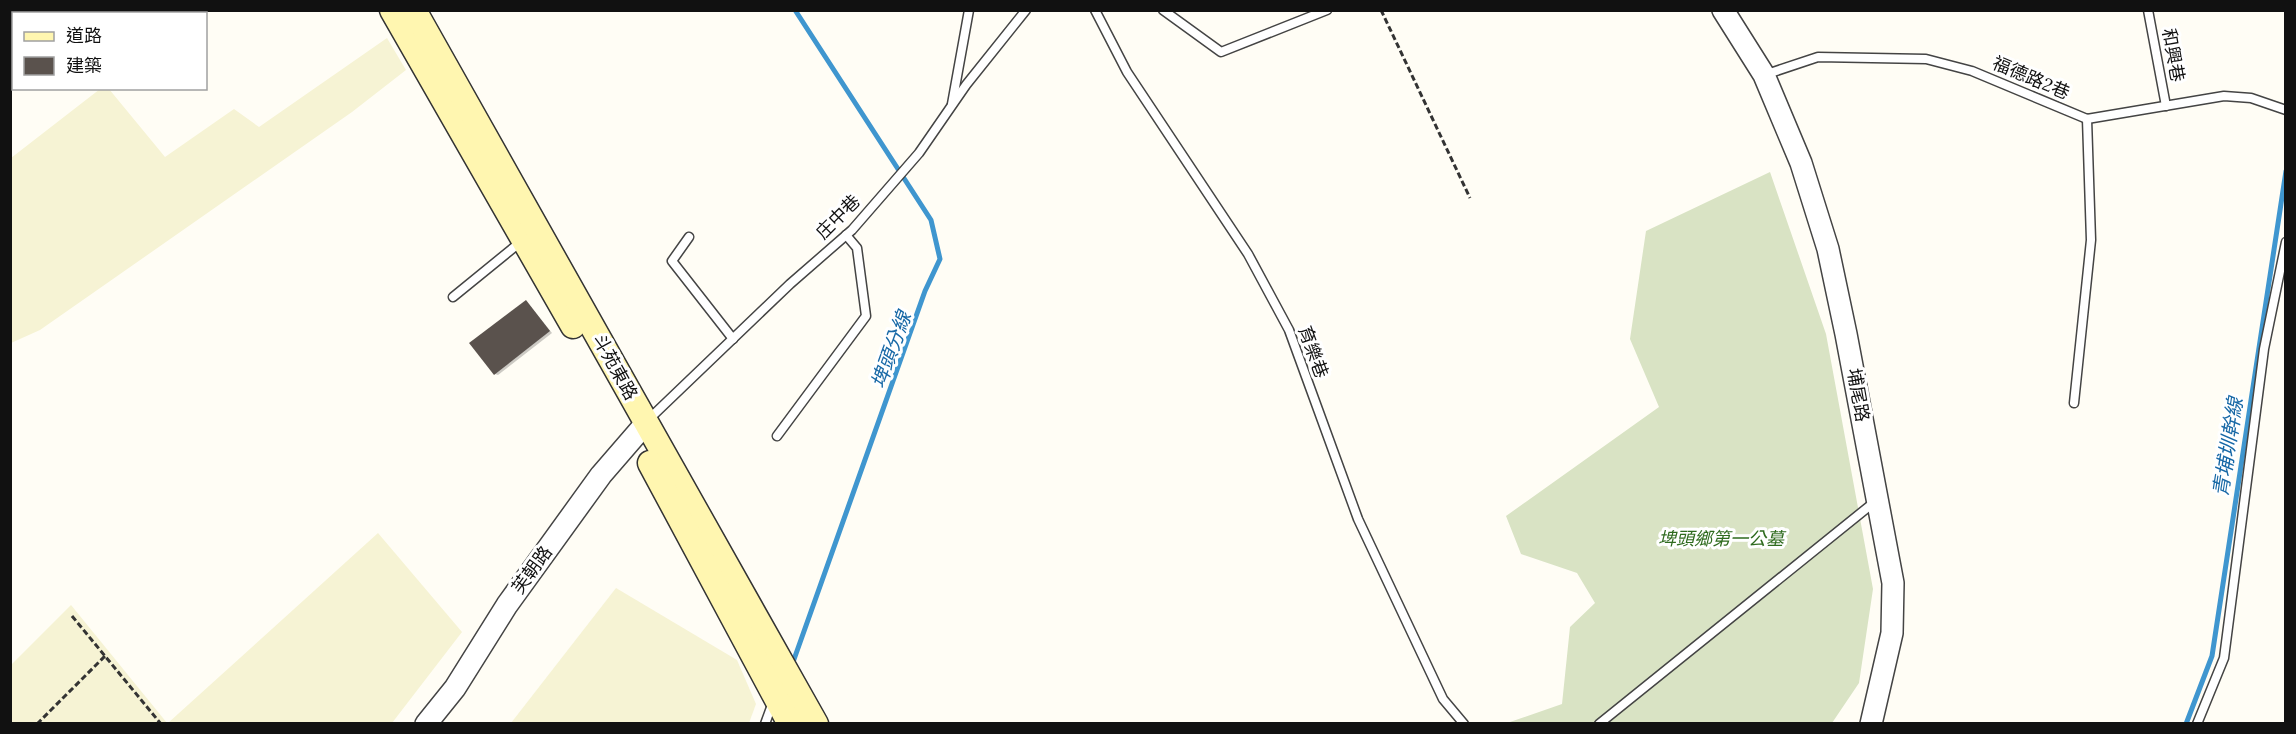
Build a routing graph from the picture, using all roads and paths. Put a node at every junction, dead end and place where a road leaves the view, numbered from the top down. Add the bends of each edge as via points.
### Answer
1 (969, 10) edge
2 (1026, 10) edge
3 (1095, 10) edge
4 (1163, 10) edge
5 (1327, 10) edge
6 (1381, 10) edge
7 (1723, 10) edge
8 (2148, 10) edge
9 (407, 17) edge
10 (1764, 75) junction
11 (2166, 106) junction
12 (951, 107) junction
13 (2286, 110) edge
14 (2087, 119) junction
15 (1470, 198) dead end
16 (846, 236) junction
17 (689, 237) dead end
18 (523, 240) junction
19 (2286, 242) edge
20 (543, 257) junction
21 (453, 297) dead end
22 (733, 339) junction
23 (2074, 403) dead end
24 (640, 428) junction
25 (777, 436) dead end
26 (1877, 500) junction
27 (72, 616) dead end
28 (105, 656) junction
29 (780, 682) junction
30 (37, 723) edge
31 (161, 723) edge
32 (426, 723) edge
33 (765, 723) edge
34 (790, 723) edge
35 (816, 723) edge
36 (1464, 723) edge
37 (1599, 723) edge
38 (1871, 723) edge
39 (2197, 723) edge

1 - 12 lane
2 - 12 lane, 庄中巷
3 - 36 lane, 育樂巷 via 1127,72 1248,254 1288,330 1358,519 1443,699
4 - 5 lane via 1221,52
6 - 15 path
7 - 10 street, 埔尾路
8 - 11 lane, 和興巷
9 - 18 main road, 斗苑東路
9 - 20 main road, 斗苑東路
10 - 14 lane, 福德路2巷 via 1818,57 1926,59 1972,71
10 - 26 street, 埔尾路 via 1801,163 1828,249
11 - 13 lane via 2224,96 2251,98
11 - 14 lane
12 - 16 lane, 庄中巷 via 919,153
14 - 23 lane via 2091,240
16 - 22 lane, 庄中巷
16 - 25 lane via 857,248 866,316
17 - 22 lane via 672,261
18 - 20 main road, 斗苑東路
18 - 21 lane
19 - 39 lane via 2264,349 2224,658
20 - 24 main road, 斗苑東路
22 - 24 lane, 庄中巷
24 - 29 main road, 斗苑東路
24 - 32 street, 芙朝路 via 594,484 507,605 455,688
26 - 37 lane
26 - 38 street, 埔尾路 via 1893,583 1892,633
27 - 28 path
28 - 30 path
28 - 31 path
29 - 33 lane
29 - 34 main road, 斗苑東路
29 - 35 main road, 斗苑東路

